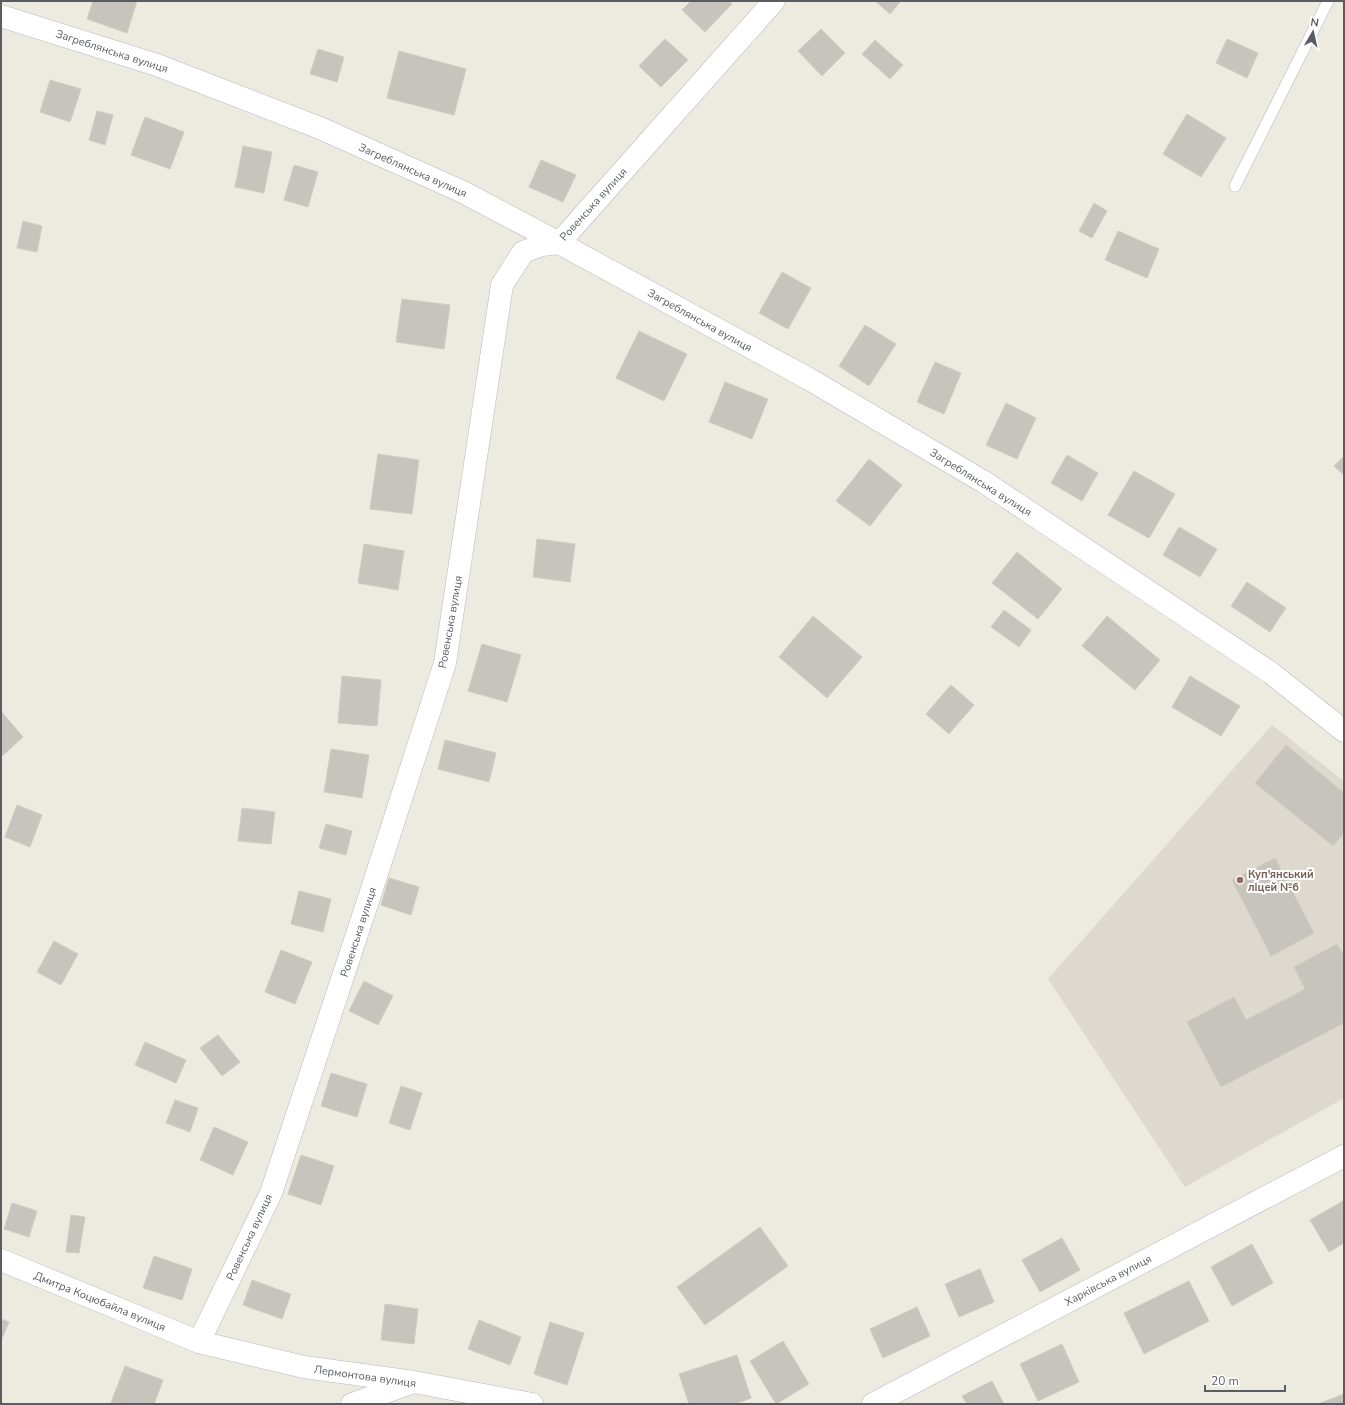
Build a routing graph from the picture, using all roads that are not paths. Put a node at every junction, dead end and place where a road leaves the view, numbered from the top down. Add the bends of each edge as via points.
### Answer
1 (1328, 1) edge
2 (772, 2) edge
3 (1, 16) edge
4 (1235, 186) dead end
5 (559, 243) junction
6 (1344, 731) edge
7 (1344, 1156) edge
8 (1, 1260) edge
9 (199, 1342) junction
10 (414, 1382) junction
11 (352, 1404) edge
12 (532, 1404) edge
13 (873, 1404) edge

1 - 4 lane
2 - 5 street, Ровенська вулиця
3 - 5 street, Загреблянська вулиця via 157,65 320,128 463,192
5 - 6 street, Загреблянська вулиця via 809,379 984,482 1271,673
5 - 9 street, Ровенська вулиця via 523,252 502,284 445,663 271,1193
7 - 13 street, Харківська вулиця
8 - 9 street, Дмитра Коцюбайла вулиця
9 - 10 street, Лермонтова вулиця via 304,1368
10 - 11 street
10 - 12 street, Лермонтова вулиця

